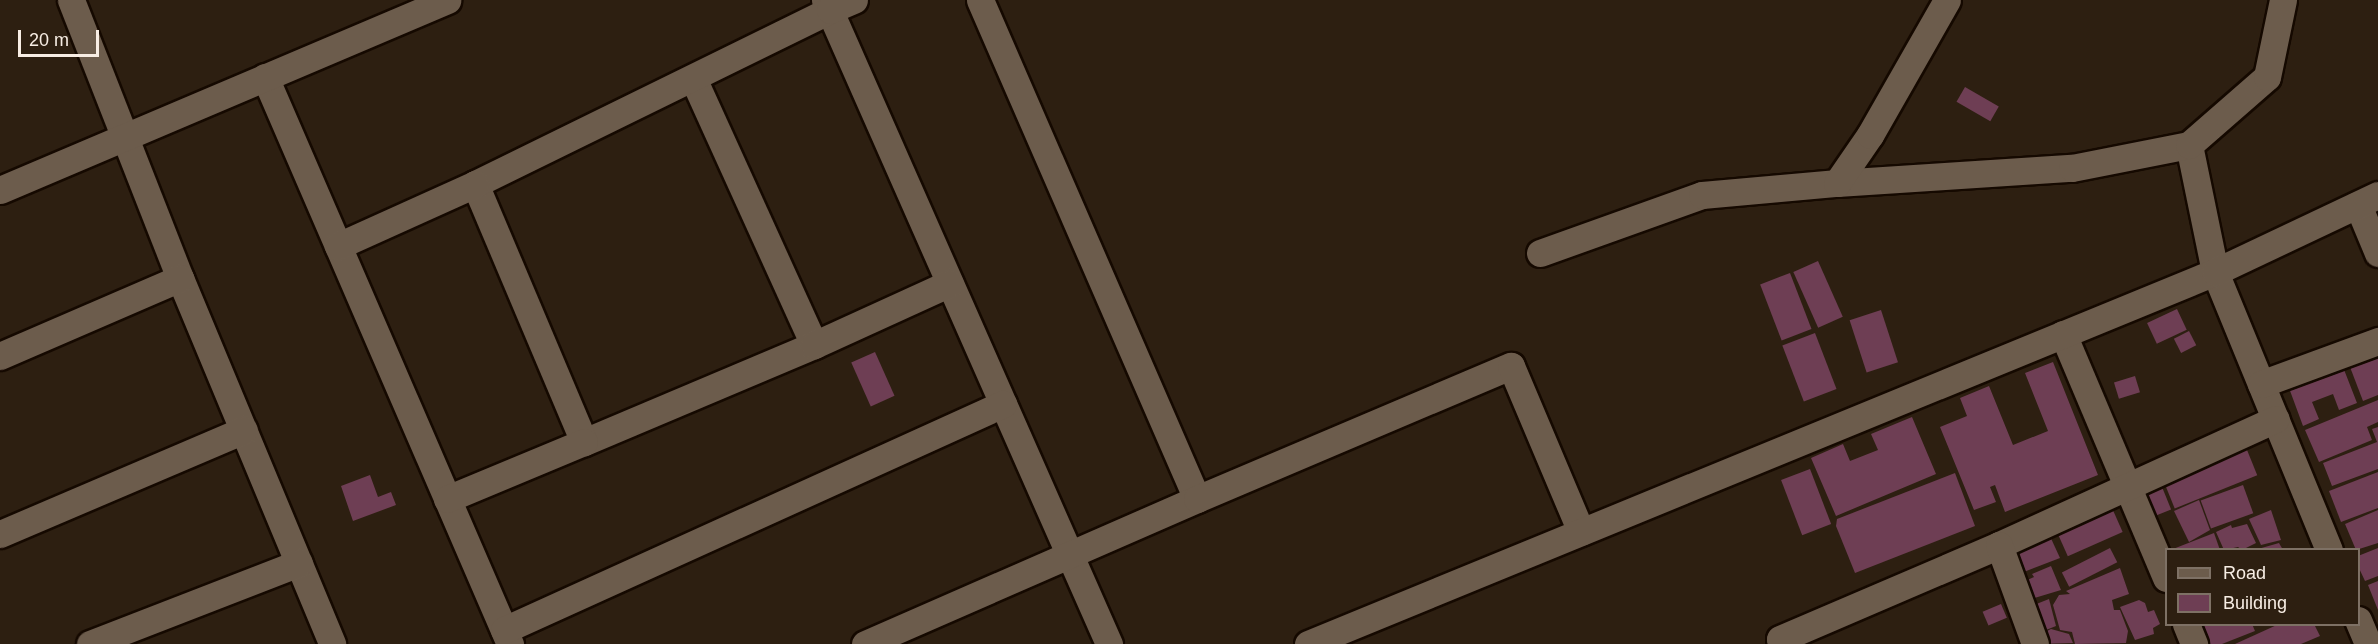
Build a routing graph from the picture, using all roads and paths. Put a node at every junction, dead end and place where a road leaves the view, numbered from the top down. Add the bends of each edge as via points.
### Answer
1 (71, 0) edge
2 (447, 0) edge
3 (980, 0) edge
4 (1947, 0) edge
5 (2283, 0) edge
6 (836, 3) edge
7 (265, 77) junction
8 (693, 78) junction
9 (124, 137) junction
10 (2189, 145) junction
11 (1837, 183) junction
12 (476, 184) junction
13 (0, 189) edge
14 (2368, 200) edge
15 (338, 246) junction
16 (1540, 252) dead end
17 (2378, 253) edge
18 (2215, 272) junction
19 (180, 278) junction
20 (950, 283) junction
21 (2063, 334) junction
22 (2378, 341) edge
23 (814, 345) junction
24 (0, 356) edge
25 (2261, 384) junction
26 (1003, 404) junction
27 (2276, 420) junction
28 (244, 430) junction
29 (584, 442) junction
30 (2128, 486) junction
31 (447, 499) junction
32 (1197, 499) junction
33 (1581, 532) junction
34 (0, 534) edge
35 (1999, 545) junction
36 (2330, 548) edge
37 (1070, 556) junction
38 (299, 563) junction
39 (2165, 576) edge
40 (2360, 625) edge
41 (2187, 626) edge
42 (507, 637) edge
43 (1776, 642) edge
44 (90, 644) edge
45 (332, 644) edge
46 (865, 644) edge
47 (1109, 644) edge
48 (1308, 644) edge
49 (2035, 644) edge
50 (2194, 644) edge
51 (2368, 644) edge

1 - 9 street
2 - 7 street
3 - 32 street
4 - 11 street via 1870,135
5 - 10 street via 2267,77
6 - 8 street
6 - 20 street
7 - 9 street
7 - 15 street
8 - 12 street
8 - 23 street
9 - 13 street
9 - 19 street
10 - 11 street via 2072,168
10 - 18 street
11 - 16 street via 1702,195
12 - 15 street
12 - 29 street
14 - 17 street
14 - 18 street
15 - 31 street
18 - 21 street
18 - 25 street
19 - 24 street
19 - 28 street
20 - 23 street
20 - 26 street
21 - 30 street
21 - 33 street
22 - 25 street
23 - 29 street
25 - 27 street
26 - 37 street
26 - 42 street
27 - 30 street
27 - 36 street
28 - 34 street
28 - 38 street
29 - 31 street
30 - 35 street
30 - 39 street
31 - 42 street
32 - 33 street via 1511,366
32 - 37 street
33 - 48 street
35 - 43 street
35 - 49 street
37 - 46 street
37 - 47 street
38 - 44 street
38 - 45 street
40 - 51 street
41 - 50 street

